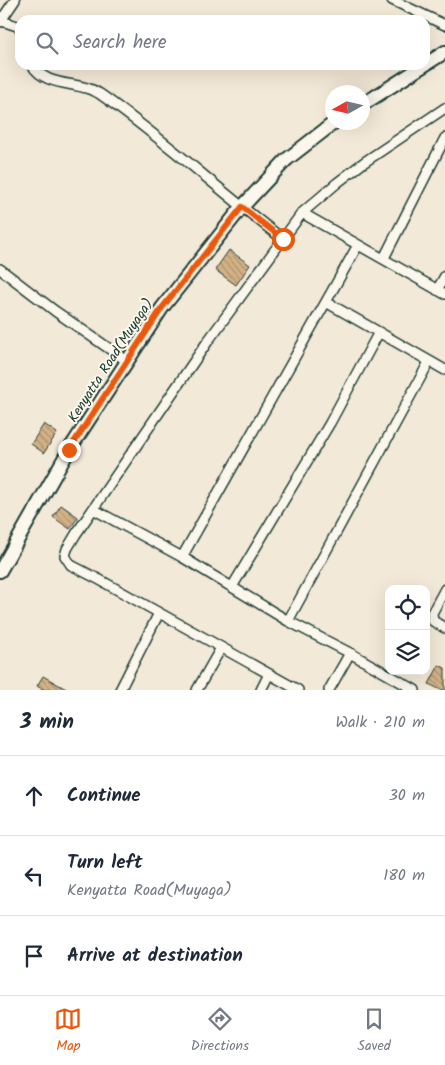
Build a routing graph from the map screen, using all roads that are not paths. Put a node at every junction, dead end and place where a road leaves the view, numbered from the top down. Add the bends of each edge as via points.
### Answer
1 (15, 0) edge
2 (392, 0) edge
3 (427, 15) edge
4 (430, 16) edge
5 (1, 21) edge
6 (443, 22) edge
7 (15, 25) edge
8 (445, 52) edge
9 (430, 62) edge
10 (35, 70) edge
11 (417, 70) edge
12 (370, 100) edge
13 (445, 108) edge
14 (325, 130) edge
15 (445, 138) edge
16 (242, 207) junction
17 (302, 213) junction
18 (283, 239) junction
19 (358, 245) junction
20 (384, 258) junction
21 (0, 269) edge
22 (445, 276) edge
23 (441, 292) edge
24 (326, 302) junction
25 (379, 332) junction
26 (127, 361) junction
27 (429, 362) junction
28 (445, 370) edge
29 (93, 509) junction
30 (182, 557) junction
31 (0, 571) edge
32 (232, 587) junction
33 (445, 589) edge
34 (160, 613) junction
35 (288, 621) junction
36 (445, 628) edge
37 (221, 648) junction
38 (350, 653) junction
39 (269, 674) junction
40 (120, 690) edge
41 (197, 690) edge
42 (261, 690) edge
43 (298, 690) edge
44 (329, 690) edge
45 (415, 690) edge

1 - 5 street
2 - 3 street
4 - 6 street
5 - 7 street
8 - 9 main road
10 - 16 street via 46,78 85,86 97,92 155,134
11 - 12 main road
13 - 17 street via 363,163
14 - 16 main road, Kenyatta Road(Muyaga) via 286,160
15 - 20 street
16 - 18 street
16 - 26 main road, Kenyatta Road(Muyaga) via 162,308
17 - 18 street
17 - 19 street
18 - 29 street via 208,341
19 - 20 street
19 - 24 street
20 - 23 street
21 - 26 street
22 - 23 street
24 - 25 street
24 - 30 street
25 - 27 street
25 - 32 street via 330,423
26 - 31 main road, Kenyatta Road(Muyaga) via 69,450
27 - 28 street
27 - 35 street
29 - 30 street
29 - 34 street via 67,549 67,561
30 - 32 street
32 - 35 street
33 - 36 street via 432,613 433,621
34 - 37 street
34 - 40 street
35 - 38 street
37 - 39 street
37 - 41 street
38 - 44 street
38 - 45 street
39 - 42 street
39 - 43 street

